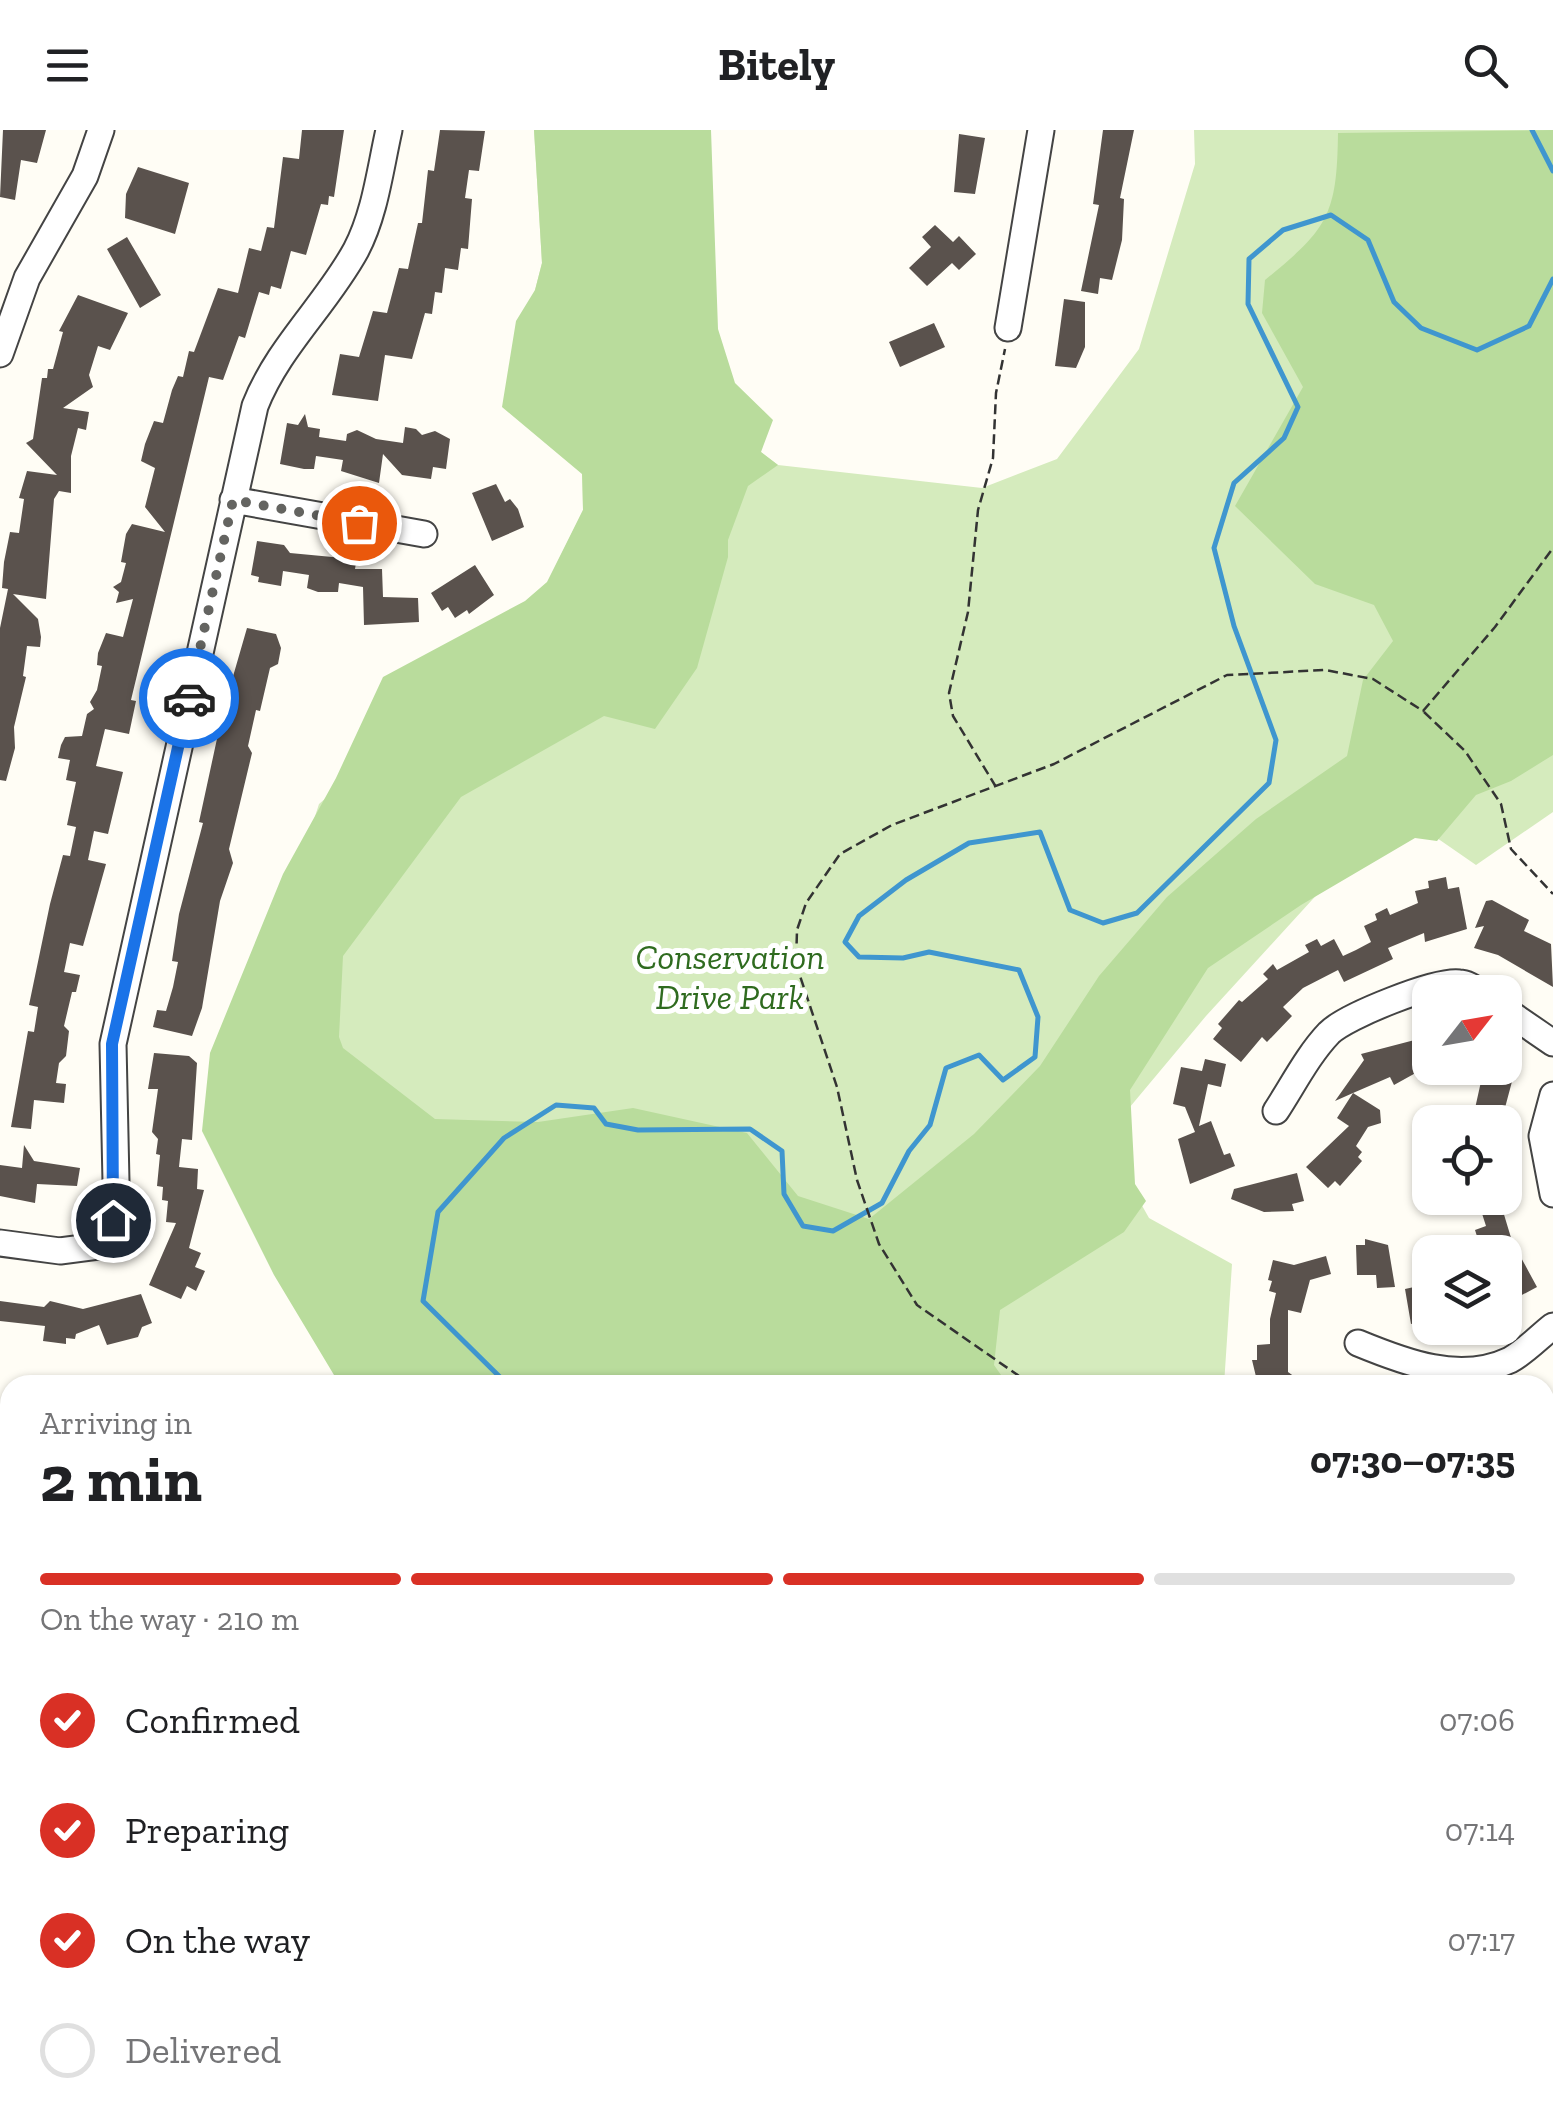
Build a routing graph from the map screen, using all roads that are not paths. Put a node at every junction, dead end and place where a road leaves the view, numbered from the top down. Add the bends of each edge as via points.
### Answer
1 (101, 130) edge
2 (389, 130) edge
3 (1041, 130) edge
4 (1008, 328) road end
5 (0, 354) edge
6 (233, 500) junction
7 (424, 534) dead end
8 (1412, 995) edge
9 (1522, 1021) edge
10 (1553, 1042) edge
11 (1553, 1095) edge
12 (1276, 1111) dead end
13 (1553, 1194) edge
14 (0, 1243) edge
15 (1553, 1326) edge
16 (1358, 1343) dead end

1 - 5 street via 85,176 27,278
2 - 6 street via 358,247 266,377
3 - 4 street
6 - 7 street
6 - 14 street via 112,1044 116,1182 110,1238 84,1251
8 - 12 street via 1348,1020 1322,1043
9 - 10 street
11 - 13 street via 1542,1136
15 - 16 street via 1509,1360 1466,1369 1417,1367

